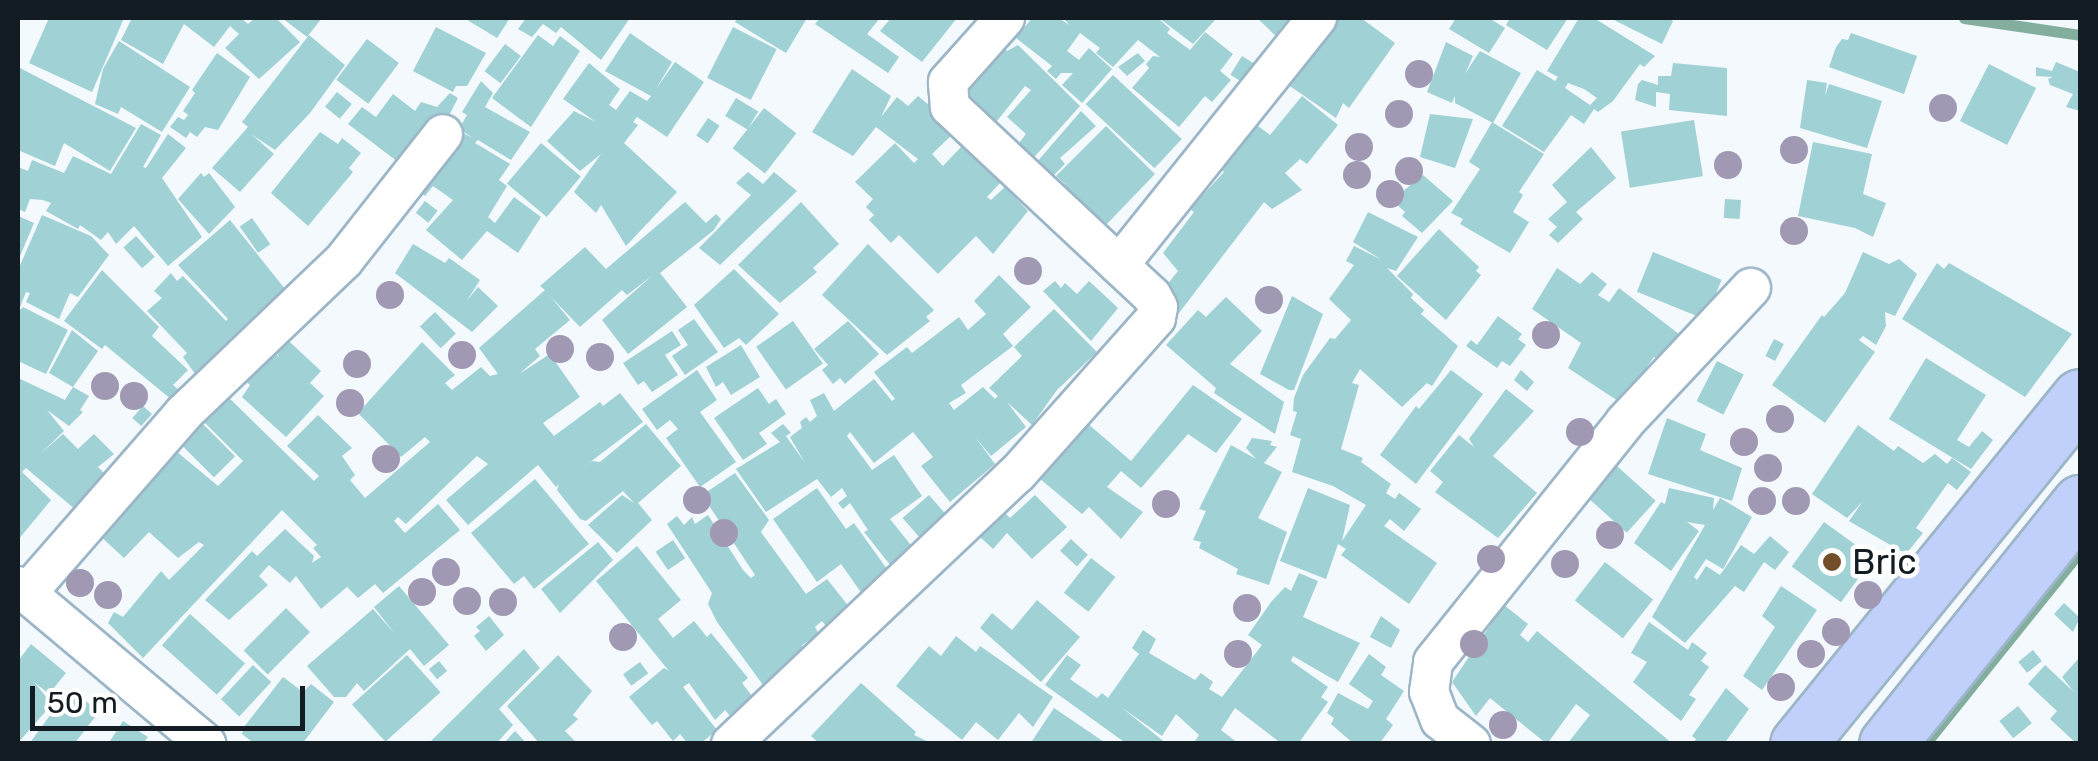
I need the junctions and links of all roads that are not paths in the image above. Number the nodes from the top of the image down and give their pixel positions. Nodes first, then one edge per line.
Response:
1 (1005, 18) edge
2 (1317, 18) edge
3 (443, 134) dead end
4 (1119, 265) junction
5 (1751, 288) dead end
6 (2080, 397) edge
7 (2080, 503) edge
8 (22, 590) edge
9 (206, 744) edge
10 (731, 744) edge
11 (1471, 744) edge
12 (1798, 744) edge
13 (1887, 744) edge

1 - 4 street
2 - 4 street
3 - 8 street
4 - 10 street
5 - 11 street
6 - 12 main road
7 - 13 main road
8 - 9 street

